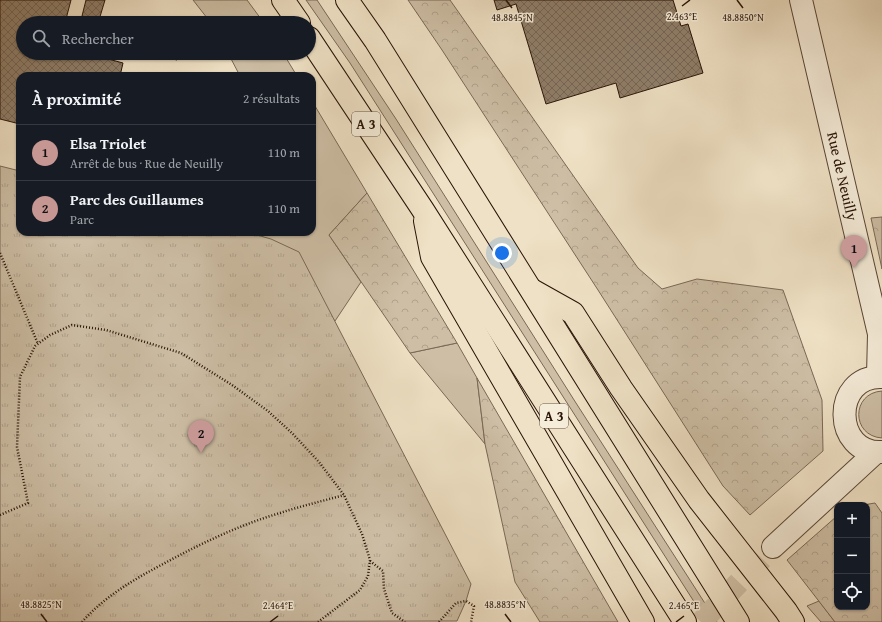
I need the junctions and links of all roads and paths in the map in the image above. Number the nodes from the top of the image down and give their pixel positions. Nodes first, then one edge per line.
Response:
1 (283, 0) edge
2 (347, 0) edge
3 (801, 0) edge
4 (294, 16) edge
5 (316, 49) edge
6 (423, 210) junction
7 (0, 253) edge
8 (529, 289) junction
9 (38, 344) junction
10 (880, 376) edge
11 (879, 452) edge
12 (344, 495) junction
13 (0, 515) edge
14 (773, 547) tunnel mouth
15 (370, 560) junction
16 (792, 618) edge
17 (82, 622) edge
18 (318, 622) edge
19 (405, 622) edge
20 (439, 622) edge
21 (471, 622) edge
22 (643, 622) edge
23 (685, 622) edge
24 (738, 622) edge

1 - 4 highway
2 - 8 highway
3 - 10 street, Rue de Neuilly
5 - 6 highway, A 3
6 - 22 highway
6 - 23 highway, A 3
7 - 9 path
8 - 16 highway
8 - 24 highway
9 - 12 path
9 - 13 path
10 - 11 street, Rue de Neuilly
11 - 14 street, Rue de Neuilly
12 - 15 path
12 - 17 path
15 - 18 path
15 - 19 path
20 - 21 path

